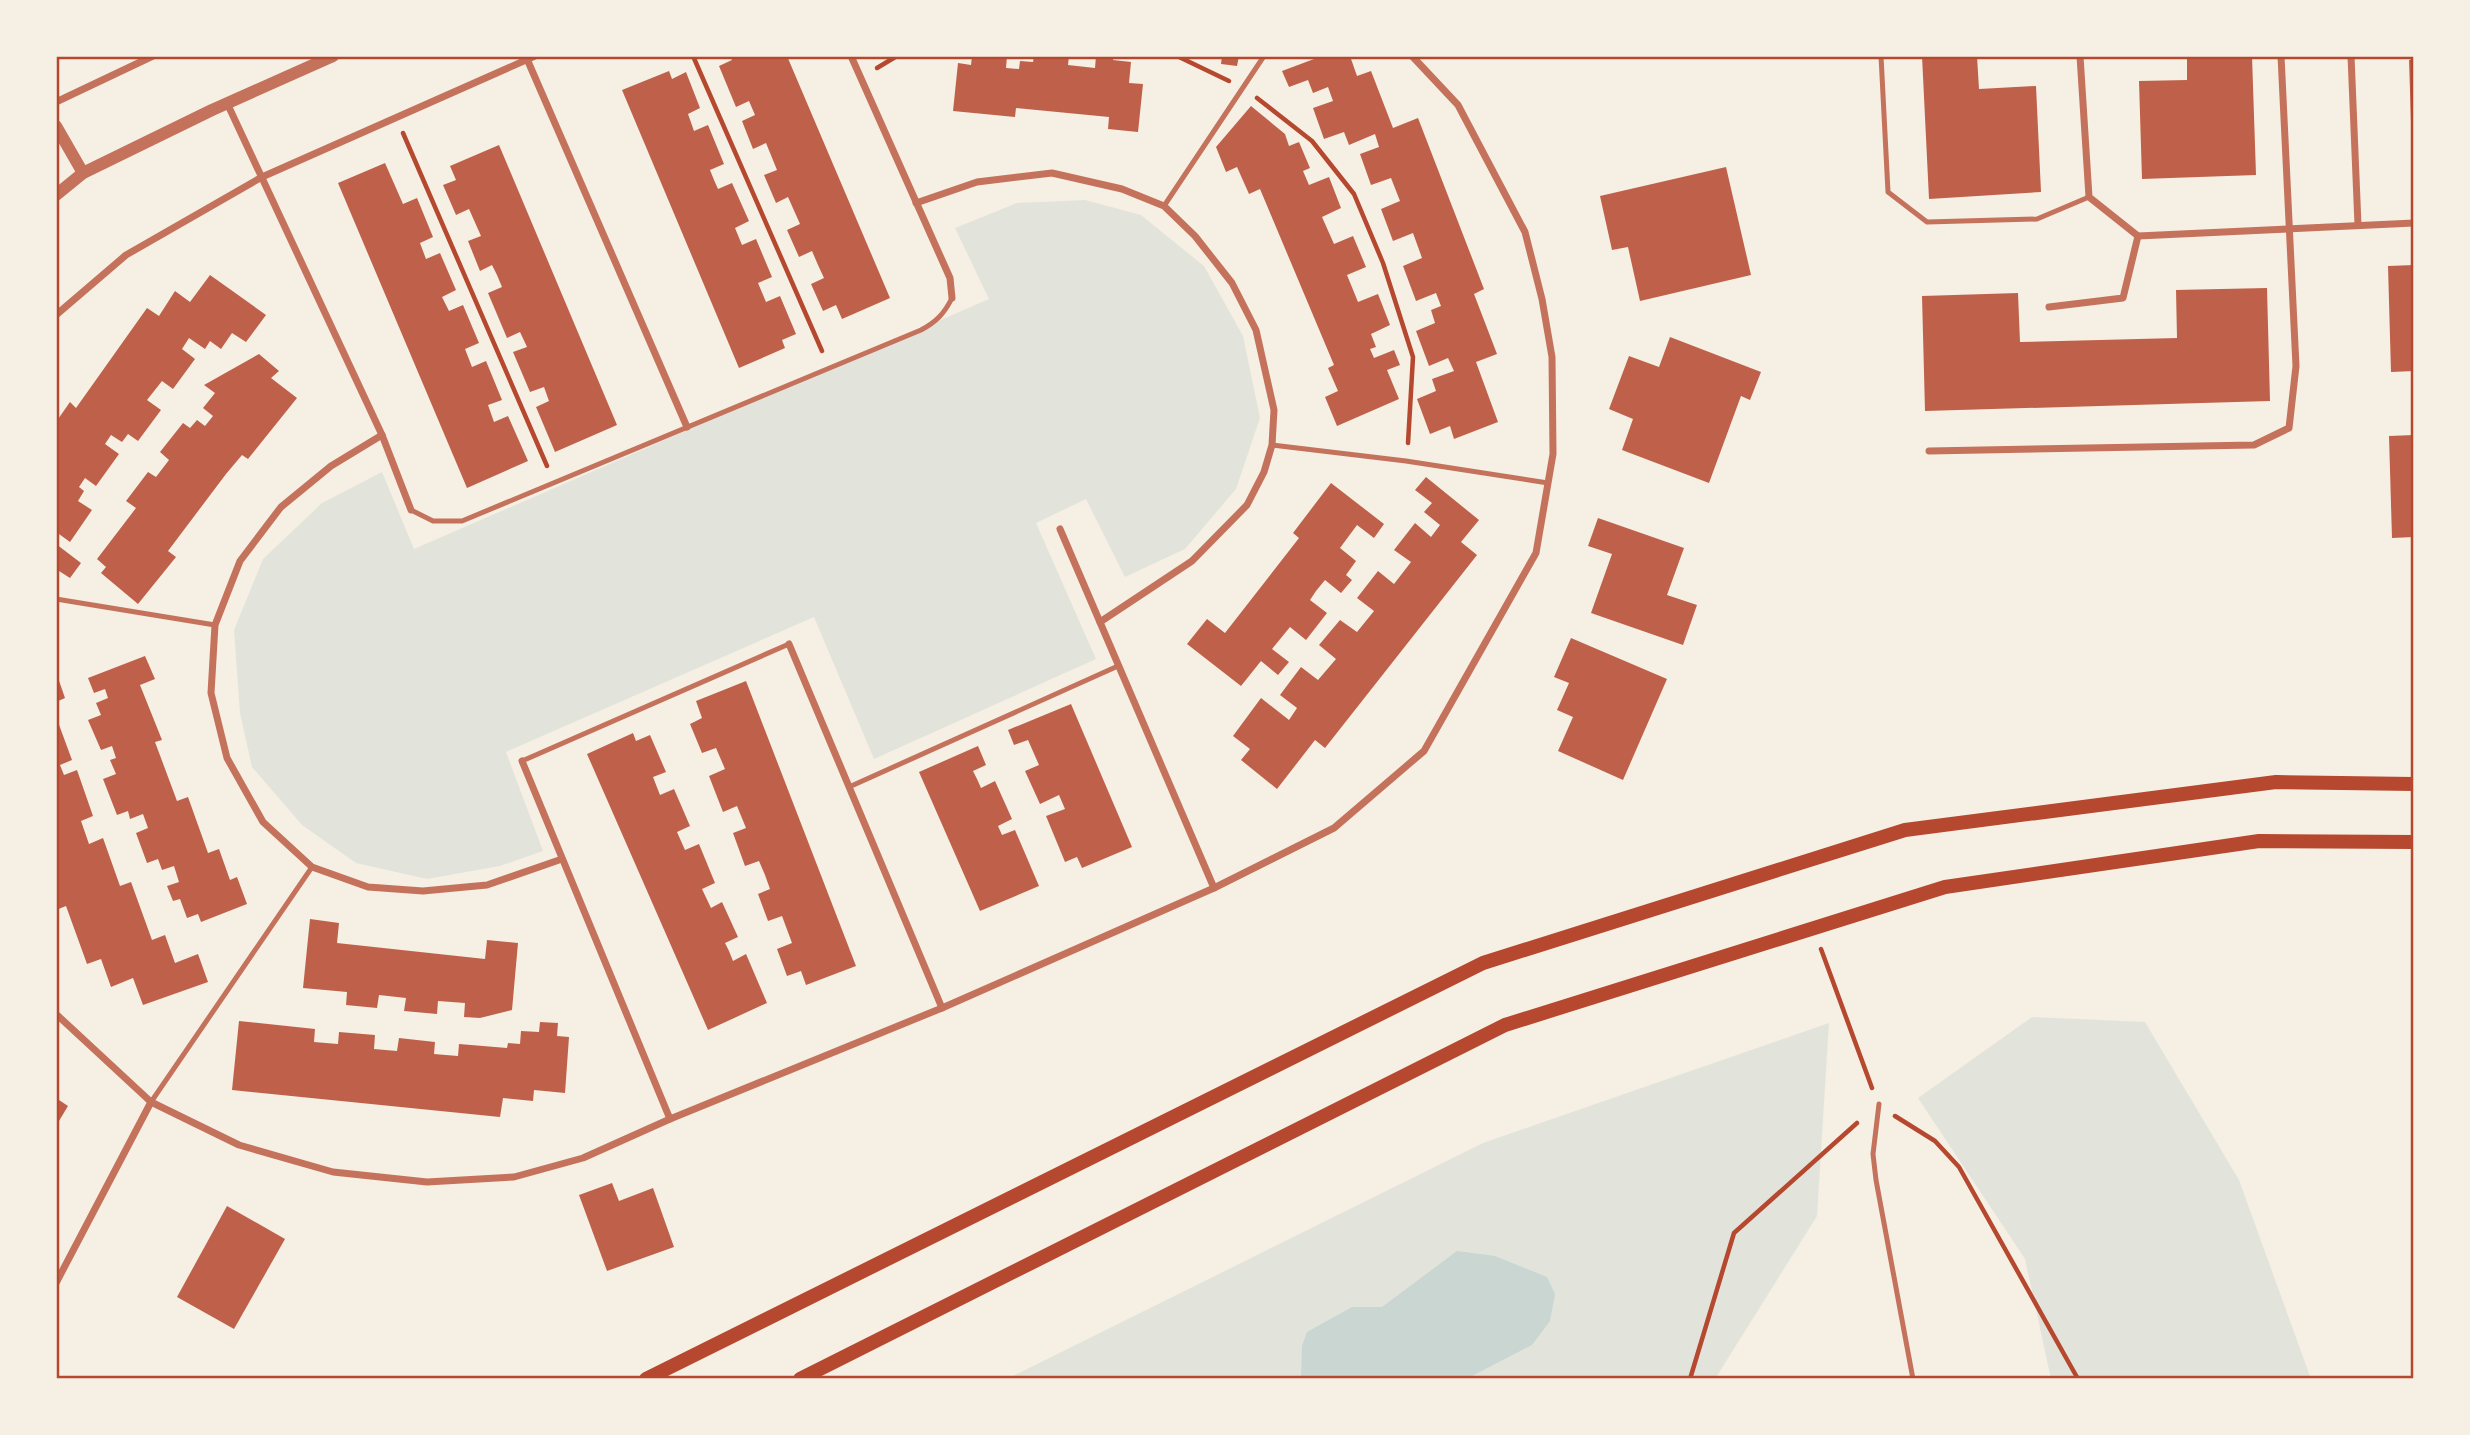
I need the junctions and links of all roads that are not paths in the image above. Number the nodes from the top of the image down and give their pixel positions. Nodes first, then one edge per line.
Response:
1 (153, 56) edge
2 (333, 56) edge
3 (851, 56) edge
4 (1264, 56) edge
5 (1412, 56) edge
6 (1881, 56) edge
7 (2080, 56) edge
8 (2281, 56) edge
9 (2351, 56) edge
10 (531, 57) edge
11 (56, 102) edge
12 (227, 103) junction
13 (56, 126) edge
14 (83, 173) junction
15 (262, 177) junction
16 (56, 195) edge
17 (2089, 197) junction
18 (916, 203) junction
19 (1164, 206) junction
20 (2414, 223) edge
21 (2358, 225) junction
22 (2289, 229) junction
23 (2138, 236) junction
24 (952, 298) joint
25 (2049, 307) dead end
26 (56, 315) edge
27 (687, 427) junction
28 (382, 435) junction
29 (1272, 445) junction
30 (1929, 451) dead end
31 (1548, 483) junction
32 (411, 510) joint
33 (1060, 529) dead end
34 (56, 599) edge
35 (1100, 622) junction
36 (215, 625) junction
37 (789, 644) joint
38 (1118, 666) junction
39 (522, 761) joint
40 (2414, 784) edge
41 (849, 787) junction
42 (2414, 842) edge
43 (562, 859) junction
44 (312, 867) junction
45 (1214, 888) junction
46 (942, 1007) junction
47 (56, 1014) edge
48 (151, 1102) junction
49 (1880, 1104) road end
50 (670, 1119) junction
51 (56, 1283) edge
52 (646, 1379) edge
53 (800, 1379) edge
54 (1913, 1379) edge

1 - 11 street
2 - 12 street
3 - 18 street
4 - 19 lane
5 - 31 street
6 - 17 lane
7 - 17 street
8 - 22 street
9 - 21 street
10 - 15 street
10 - 27 street
12 - 14 street
12 - 15 street
13 - 14 street
14 - 16 street
15 - 26 street
15 - 28 street
17 - 23 street
18 - 19 street
18 - 24 street
19 - 29 street
20 - 21 street
21 - 22 street
22 - 23 street
22 - 30 street
23 - 25 street
24 - 27 lane
27 - 32 lane
28 - 32 street
28 - 36 street
29 - 31 lane
29 - 35 street
31 - 45 street
33 - 35 street
34 - 36 lane
35 - 38 street
36 - 44 street
37 - 39 lane
37 - 41 street
38 - 41 lane
38 - 45 street
39 - 43 street
40 - 52 main road
41 - 46 street
42 - 53 main road
43 - 44 street
43 - 50 street
44 - 48 lane
45 - 46 street
46 - 50 street
47 - 48 street
48 - 50 street
48 - 51 street
49 - 54 lane

